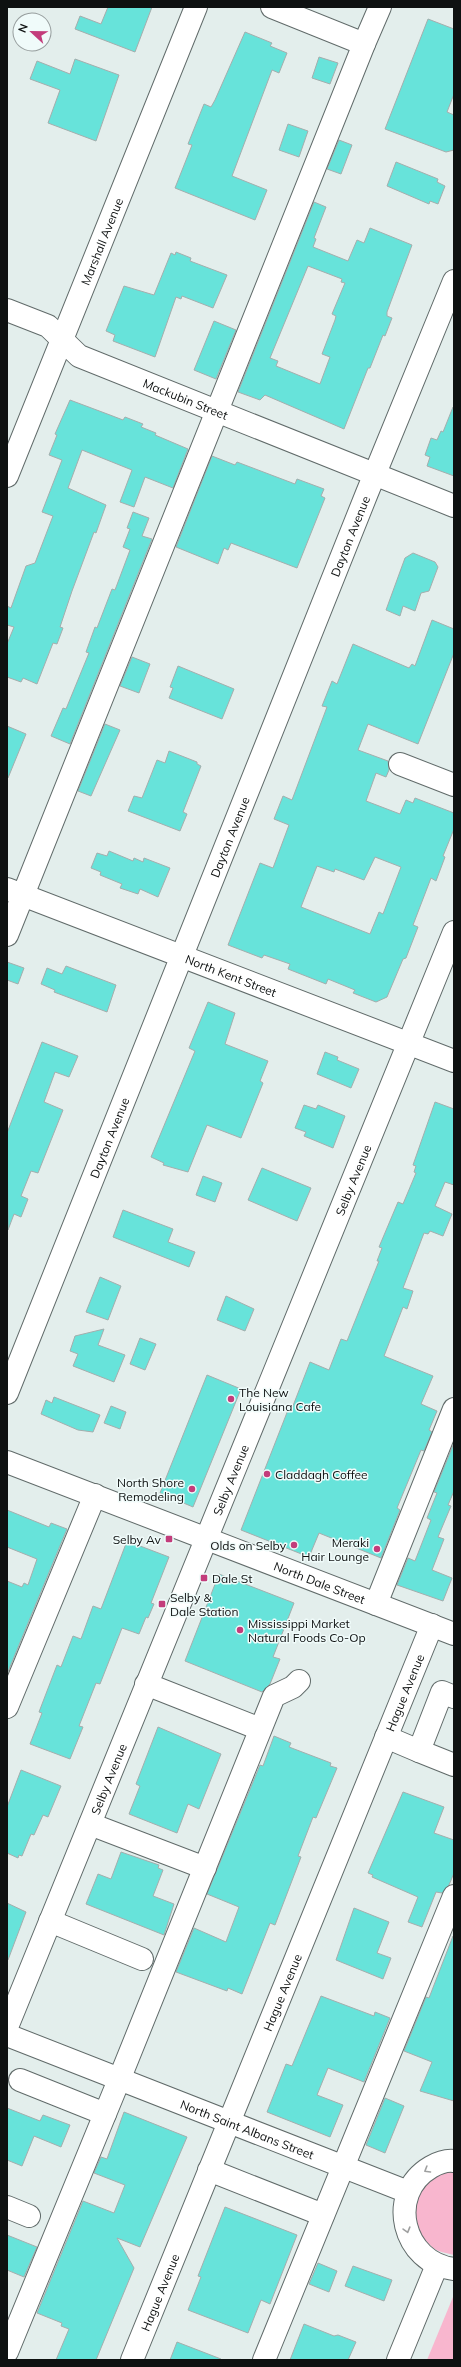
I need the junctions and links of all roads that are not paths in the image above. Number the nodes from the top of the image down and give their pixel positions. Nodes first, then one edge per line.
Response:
1 (196, 7) edge
2 (272, 7) edge
3 (380, 7) edge
4 (364, 44) junction
5 (454, 281) edge
6 (7, 310) edge
7 (61, 340) junction
8 (215, 412) junction
9 (374, 475) junction
10 (7, 476) edge
11 (454, 506) edge
12 (400, 764) dead end
13 (454, 785) edge
14 (15, 893) edge
15 (454, 932) edge
16 (7, 935) edge
17 (180, 957) junction
18 (409, 1044) junction
19 (454, 1062) edge
20 (7, 1393) edge
21 (454, 1409) edge
22 (7, 1462) edge
23 (95, 1495) junction
24 (206, 1538) junction
25 (376, 1604) junction
26 (432, 1625) junction
27 (454, 1634) edge
28 (299, 1681) dead end
29 (146, 1684) junction
30 (454, 1697) edge
31 (7, 1707) edge
32 (260, 1729) junction
33 (386, 1737) junction
34 (419, 1751) junction
35 (454, 1765) edge
36 (90, 1824) junction
37 (205, 1868) junction
38 (454, 1896) edge
39 (50, 1921) junction
40 (142, 1959) dead end
41 (7, 2027) edge
42 (7, 2035) edge
43 (20, 2080) dead end
44 (119, 2080) junction
45 (105, 2114) junction
46 (228, 2123) junction
47 (454, 2161) edge
48 (343, 2167) junction
49 (210, 2170) junction
50 (408, 2192) junction
51 (7, 2207) edge
52 (323, 2215) junction
53 (29, 2216) dead end
54 (445, 2267) edge
55 (7, 2352) edge
56 (132, 2360) edge
57 (264, 2360) edge
58 (398, 2360) edge

1 - 7 street, Marshall Avenue
2 - 4 street
3 - 4 street
4 - 8 street
5 - 9 street, Dayton Avenue
6 - 7 street, Mackubin Street
7 - 8 street, Mackubin Street
7 - 10 street, Marshall Avenue
8 - 9 street, Mackubin Street
8 - 14 street
9 - 11 street, Mackubin Street
9 - 17 street, Dayton Avenue
12 - 13 street
14 - 16 street
14 - 17 street, North Kent Street
15 - 18 street, Selby Avenue
17 - 18 street, North Kent Street
17 - 20 street, Dayton Avenue
18 - 19 street, North Kent Street
18 - 24 street, Selby Avenue
21 - 25 street
22 - 23 street, North Dale Street
23 - 24 street, North Dale Street
23 - 31 street
24 - 25 street, North Dale Street
24 - 29 street, Selby Avenue
25 - 26 street, North Dale Street
26 - 27 street, North Dale Street
26 - 33 street, Hague Avenue
28 - 32 street
29 - 32 street
29 - 36 street, Selby Avenue
30 - 34 street
32 - 37 street
33 - 34 street
33 - 46 street, Hague Avenue
34 - 35 street
36 - 37 street
36 - 39 street, Selby Avenue
37 - 44 street
38 - 48 street
39 - 40 street
39 - 41 street, Selby Avenue
42 - 44 street, North Saint Albans Street
43 - 45 street
44 - 45 street
44 - 46 street, North Saint Albans Street
45 - 55 street
46 - 48 street, North Saint Albans Street
46 - 49 street, Hague Avenue
47 -> 50 street
48 - 50 street, North Saint Albans Street
48 - 52 street
49 - 52 street
49 - 56 street, Hague Avenue
50 -> 54 street
51 - 53 street
52 - 57 street
54 - 58 street

